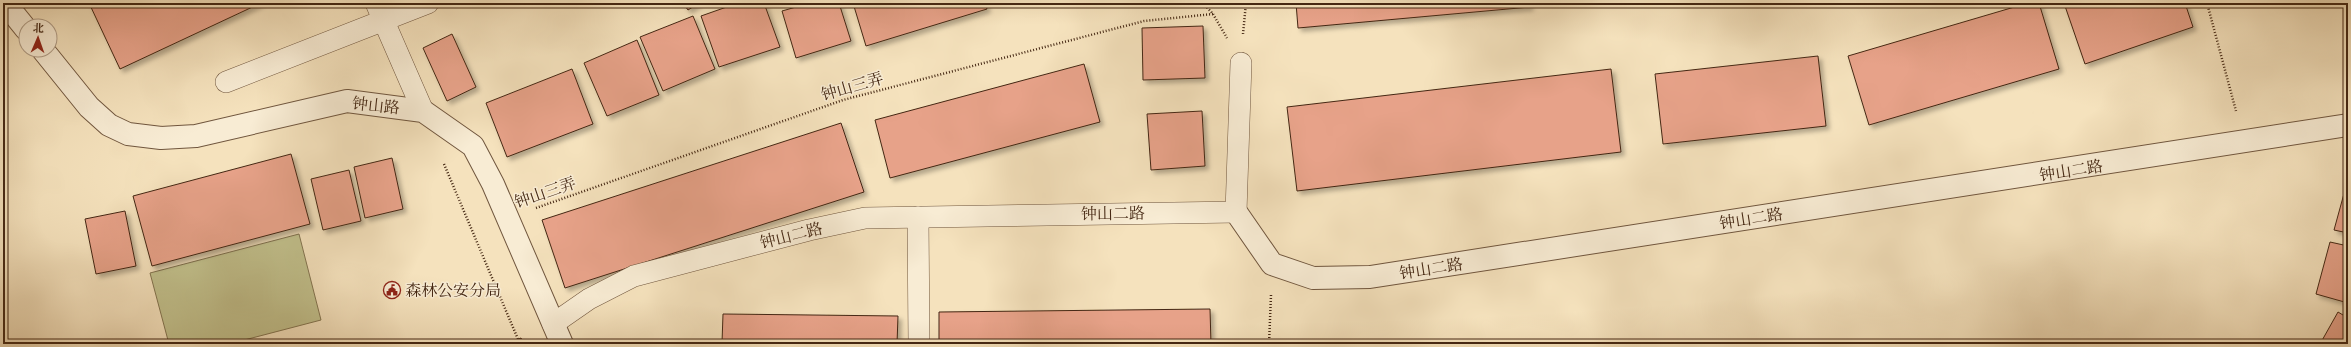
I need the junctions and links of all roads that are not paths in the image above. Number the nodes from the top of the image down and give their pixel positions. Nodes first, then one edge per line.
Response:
1 (5, 3) edge
2 (428, 3) edge
3 (380, 12) edge
4 (18, 19) edge
5 (49, 58) edge
6 (1241, 63) road end
7 (226, 82) dead end
8 (423, 110) junction
9 (2348, 125) edge
10 (1236, 212) junction
11 (918, 217) junction
12 (553, 324) junction
13 (562, 344) edge
14 (919, 344) edge

1 - 4 street
2 - 3 lane
3 - 7 lane
3 - 8 lane
5 - 8 street, 钟山路
6 - 10 lane
8 - 12 street, 钟山路
9 - 10 street, 钟山二路
10 - 11 lane, 钟山二路
11 - 12 lane, 钟山二路
11 - 14 lane
12 - 13 street, 钟山路

